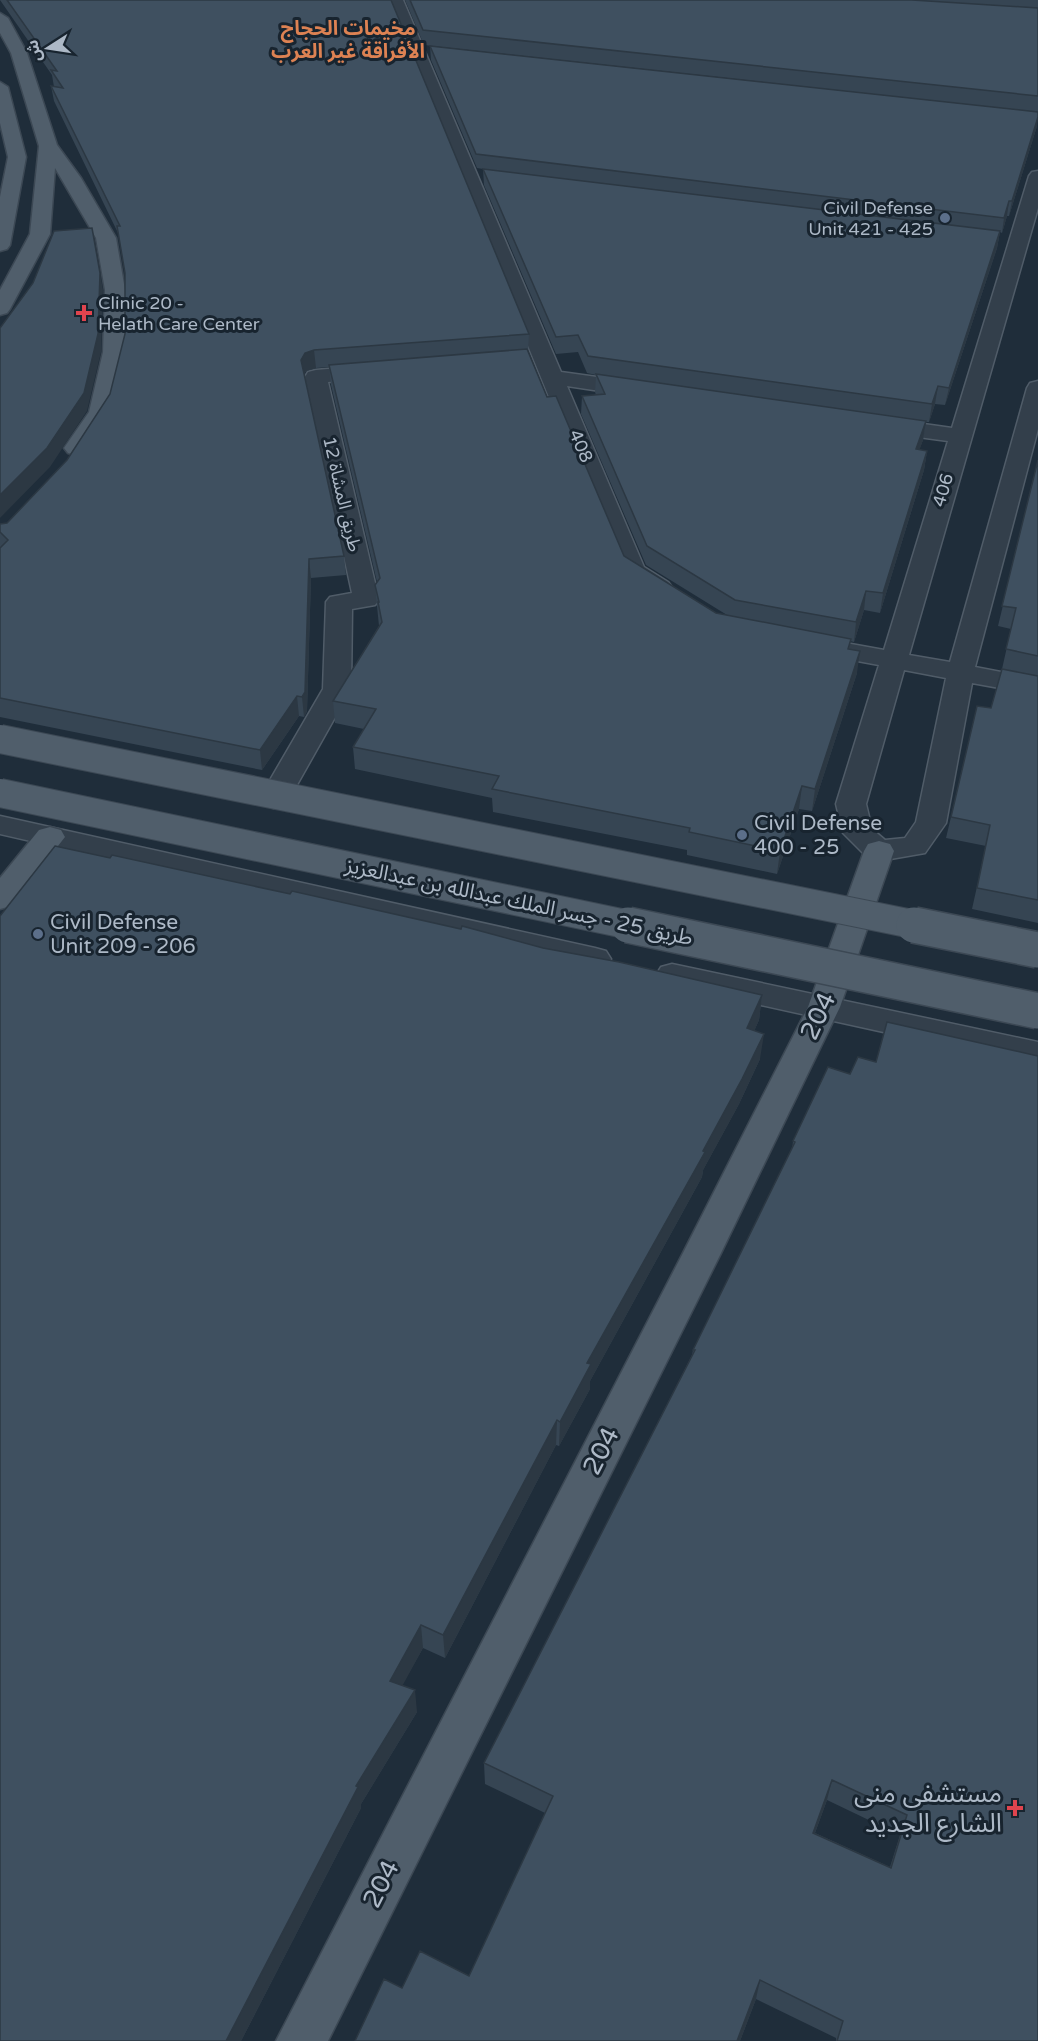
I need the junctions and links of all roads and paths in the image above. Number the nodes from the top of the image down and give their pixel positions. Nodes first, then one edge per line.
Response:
1 (395, 0) edge
2 (0, 18) edge
3 (417, 51) junction
4 (441, 53) edge
5 (0, 87) edge
6 (6, 135) edge
7 (48, 146) junction
8 (469, 175) junction
9 (1038, 176) edge
10 (492, 177) edge
11 (0, 244) edge
12 (0, 309) edge
13 (540, 366) junction
14 (395, 371) edge
15 (1038, 388) edge
16 (657, 392) edge
17 (855, 421) edge
18 (959, 436) junction
19 (67, 462) edge
20 (678, 599) edge
21 (792, 640) edge
22 (893, 660) junction
23 (960, 673) junction
24 (1038, 687) edge
25 (0, 739) edge
26 (0, 793) edge
27 (274, 799) dead end
28 (0, 825) edge
29 (50, 837) junction
30 (879, 851) junction
31 (0, 899) edge
32 (1038, 950) edge
33 (824, 1007) junction
34 (1038, 1011) edge
35 (1038, 1054) edge
36 (302, 2041) edge

1 - 3 street, 408
2 - 7 main road
3 - 4 street
3 - 8 street, 408
5 - 6 main road
6 - 11 main road
7 - 12 main road
7 - 19 main road
8 - 10 street
8 - 13 street, 408
9 - 18 street, 406
13 - 16 street
13 - 20 street, 408
14 - 27 street, طريق المشاة 12
15 - 23 street
17 - 18 street
18 - 22 street, 406
21 - 22 street
22 - 23 street
22 - 30 street, 406
23 - 24 street
23 - 30 street
25 - 32 main road, bridge
26 - 34 main road, طريق 25 - جسر الملك عبدالله بن عبدالعزيز, bridge
28 - 29 street
29 - 31 main road
29 - 33 street
30 - 33 main road, 204
33 - 35 street
33 - 36 main road, 204

